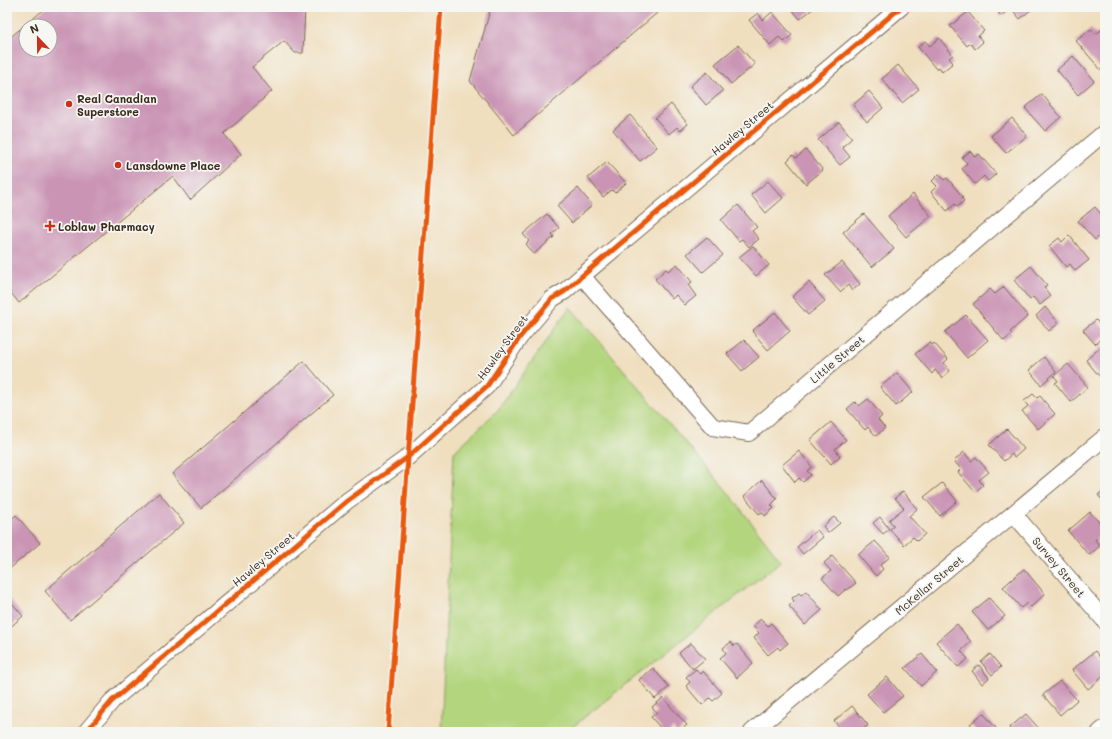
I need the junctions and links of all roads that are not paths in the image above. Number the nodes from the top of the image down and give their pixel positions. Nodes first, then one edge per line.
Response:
1 (901, 7) edge
2 (1105, 132) edge
3 (582, 276) junction
4 (1105, 436) edge
5 (1014, 514) junction
6 (1105, 621) edge
7 (1105, 728) edge
8 (86, 732) edge
9 (752, 732) edge
10 (1100, 732) edge

1 - 3 street, Hawley Street
2 - 3 street, Little Street
3 - 8 street, Hawley Street
4 - 5 street, McKellar Street
5 - 6 street, Survey Street
5 - 9 street, McKellar Street
7 - 10 street

